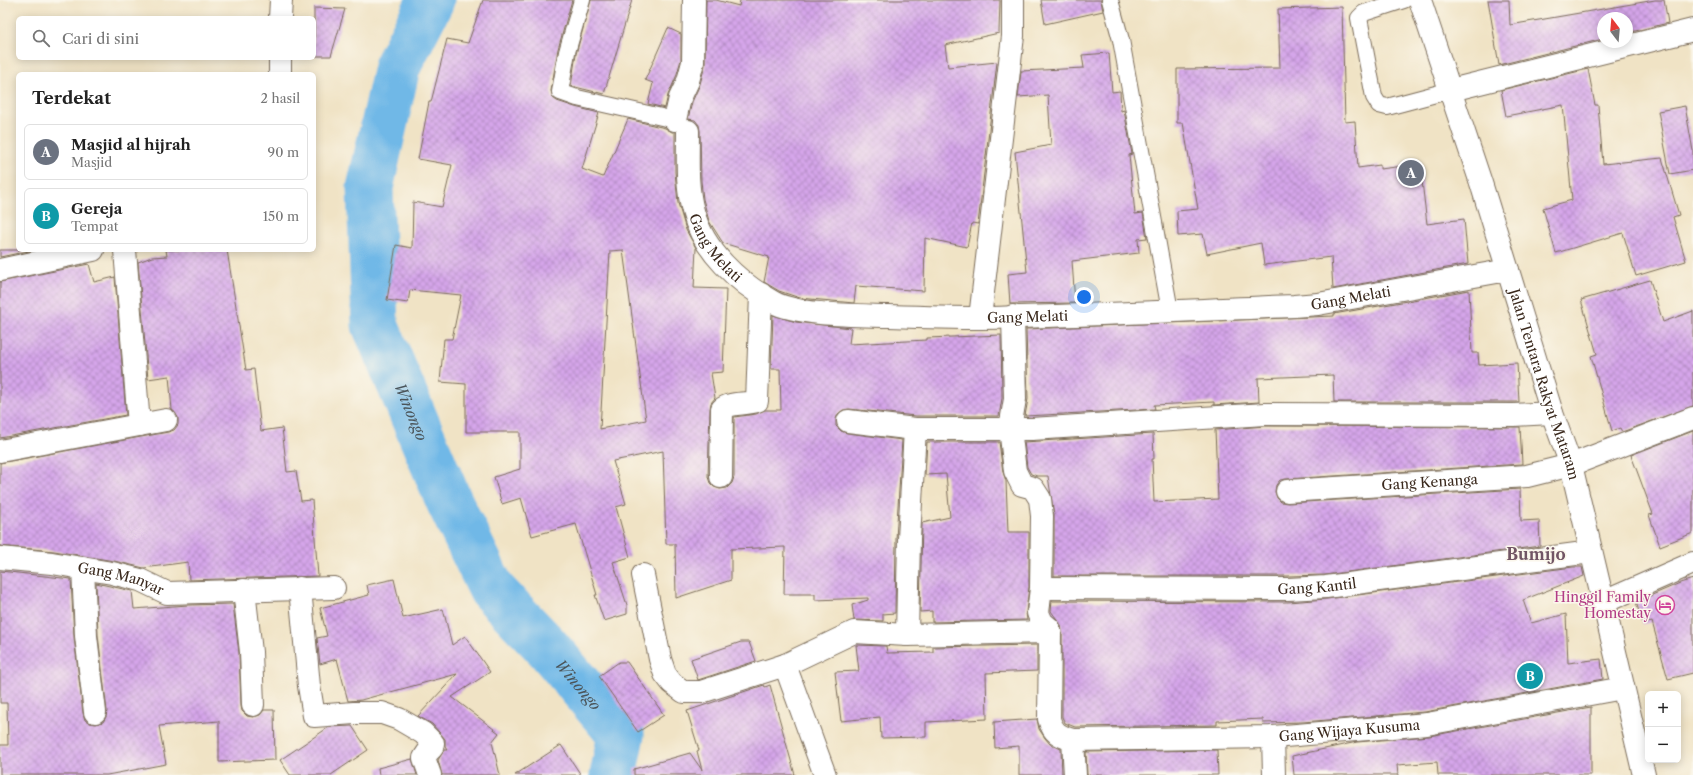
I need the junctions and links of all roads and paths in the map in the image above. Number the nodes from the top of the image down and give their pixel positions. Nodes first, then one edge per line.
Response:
1 (281, 0) edge
2 (582, 0) edge
3 (694, 0) edge
4 (1013, 0) edge
5 (1110, 0) edge
6 (1404, 0) edge
7 (1420, 0) edge
8 (280, 16) edge
9 (1693, 30) edge
10 (280, 60) edge
11 (280, 72) edge
12 (1451, 90) junction
13 (682, 126) junction
14 (84, 252) edge
15 (125, 252) edge
16 (0, 270) edge
17 (1508, 270) junction
18 (761, 294) junction
19 (1170, 311) junction
20 (1013, 316) junction
21 (980, 318) junction
22 (1552, 413) junction
23 (1693, 418) edge
24 (166, 420) dead end
25 (848, 421) dead end
26 (139, 425) junction
27 (1010, 428) junction
28 (915, 429) junction
29 (0, 451) edge
30 (1571, 465) junction
31 (721, 477) dead end
32 (1287, 491) dead end
33 (1591, 552) junction
34 (0, 558) edge
35 (1693, 564) edge
36 (83, 568) junction
37 (643, 575) dead end
38 (300, 588) junction
39 (334, 588) dead end
40 (1041, 588) junction
41 (244, 590) junction
42 (1604, 602) junction
43 (1050, 632) junction
44 (907, 635) junction
45 (785, 665) junction
46 (1623, 688) junction
47 (253, 705) dead end
48 (95, 712) dead end
49 (1273, 737) junction
50 (1073, 740) junction
51 (430, 775) edge
52 (825, 775) edge
53 (1075, 775) edge
54 (1274, 775) edge
55 (1644, 775) edge

1 - 8 street
2 - 13 lane
3 - 13 street, Gang Melati
4 - 21 street
5 - 19 lane
6 - 12 lane
7 - 12 street, Jalan Tentara Rakyat Mataram
9 - 12 street
10 - 11 street
12 - 17 street, Jalan Tentara Rakyat Mataram
13 - 18 street, Gang Melati
14 - 16 street
15 - 26 street
17 - 19 street, Gang Melati
17 - 22 street, Jalan Tentara Rakyat Mataram
18 - 21 street, Gang Melati
18 - 31 street
19 - 20 street, Gang Melati
20 - 21 street, Gang Melati
20 - 27 street
22 - 27 street
22 - 30 street, Jalan Tentara Rakyat Mataram
23 - 30 street, Gang Kenanga
24 - 26 street
25 - 28 street
26 - 29 street
27 - 28 street
27 - 40 street
28 - 44 street
30 - 32 street, Gang Kenanga
30 - 33 street, Jalan Tentara Rakyat Mataram
33 - 40 street, Gang Kantil
33 - 42 street, Jalan Tentara Rakyat Mataram
34 - 36 street, Gang Manyar
35 - 42 street
36 - 41 street, Gang Manyar
36 - 48 street
37 - 45 street
38 - 39 street, Gang Manyar
38 - 41 street, Gang Manyar
38 - 51 street
40 - 43 street
41 - 47 street
42 - 46 street, Jalan Tentara Rakyat Mataram
43 - 44 street
43 - 50 street
44 - 45 street
45 - 52 street
46 - 49 street, Gang Wijaya Kusuma
46 - 55 street, Jalan Tentara Rakyat Mataram
49 - 50 street, Gang Wijaya Kusuma
49 - 54 street
50 - 53 street

